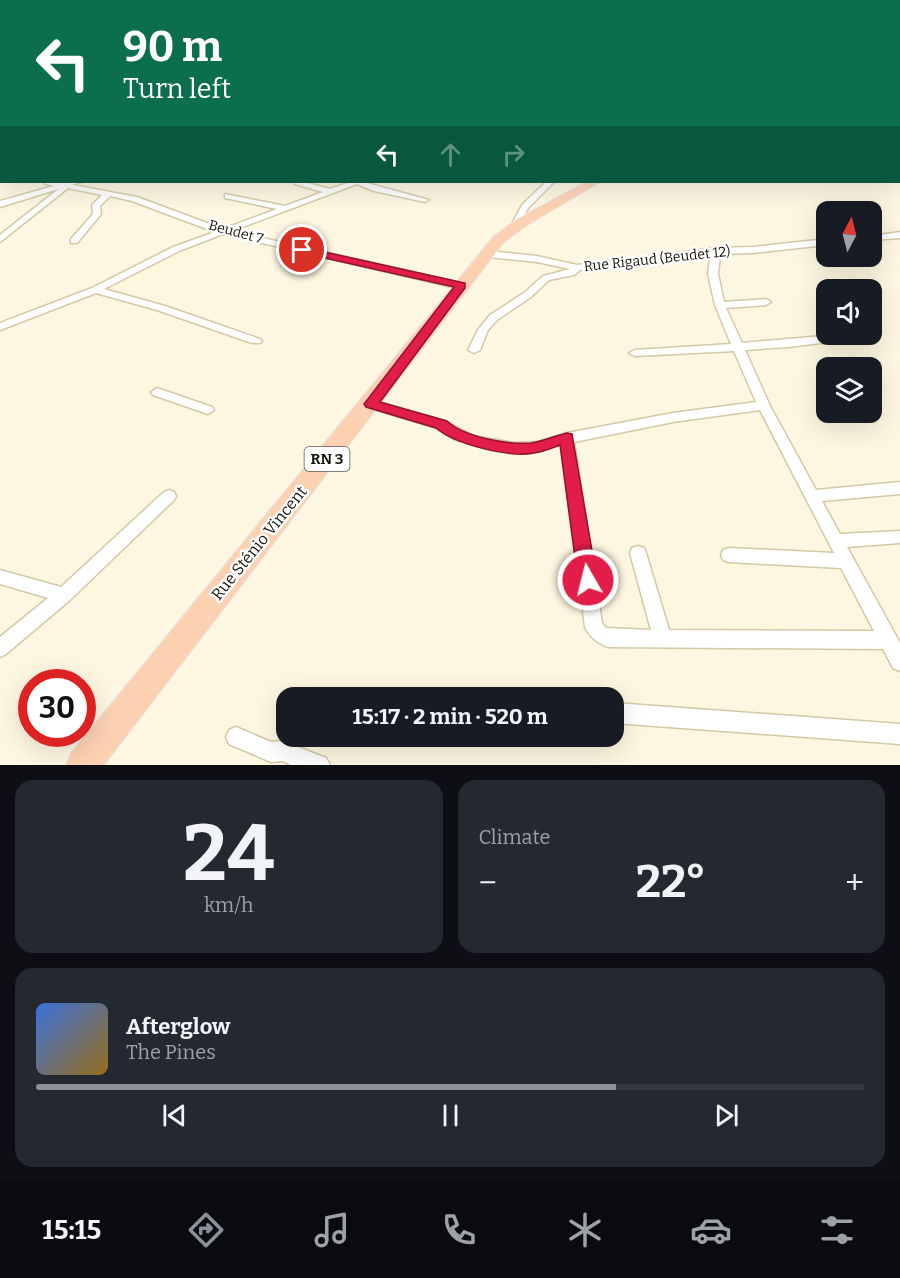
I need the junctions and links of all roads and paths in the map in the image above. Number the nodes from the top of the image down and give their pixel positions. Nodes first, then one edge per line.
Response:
1 (52, 183) edge
2 (73, 183) edge
3 (301, 183) edge
4 (354, 183) edge
5 (360, 183) edge
6 (549, 183) edge
7 (592, 183) edge
8 (65, 186) junction
9 (329, 191) junction
10 (108, 194) junction
11 (228, 196) dead end
12 (425, 200) dead end
13 (0, 204) edge
14 (284, 208) junction
15 (514, 228) junction
16 (224, 232) junction
17 (900, 235) edge
18 (882, 237) edge
19 (0, 239) edge
20 (74, 241) dead end
21 (816, 243) edge
22 (716, 251) junction
23 (487, 254) junction
24 (577, 267) junction
25 (461, 286) junction
26 (94, 290) junction
27 (766, 302) dead end
28 (720, 305) junction
29 (4, 326) edge
30 (256, 341) dead end
31 (816, 341) edge
32 (739, 347) junction
33 (474, 350) dead end
34 (634, 353) dead end
35 (157, 392) dead end
36 (371, 404) junction
37 (764, 406) junction
38 (208, 410) dead end
39 (567, 438) junction
40 (900, 488) edge
41 (169, 496) dead end
42 (812, 496) junction
43 (900, 537) edge
44 (836, 541) junction
45 (638, 554) dead end
46 (729, 555) dead end
47 (846, 561) junction
48 (0, 577) edge
49 (64, 595) junction
50 (662, 638) junction
51 (888, 640) junction
52 (0, 648) edge
53 (900, 662) edge
54 (624, 714) edge
55 (900, 734) edge
56 (236, 737) dead end
57 (83, 765) edge
58 (319, 765) edge

1 - 8 street, Beudet 7
2 - 8 street
3 - 9 street
4 - 9 street
5 - 12 street
6 - 15 street
7 - 15 main road, Rue Sténio Vincent / RN 3
8 - 10 street, Beudet 7
8 - 13 street
8 - 19 street
9 - 14 street
10 - 16 street, Beudet 7
10 - 20 street
11 - 14 street
14 - 16 street
15 - 23 main road, Rue Sténio Vincent / RN 3
16 - 25 street, Beudet 7
16 - 26 street
17 - 18 street
21 - 22 street, Rue Rigaud (Beudet 12)
22 - 24 street, Rue Rigaud (Beudet 12)
22 - 28 street
23 - 24 street, Rue Rigaud (Beudet 12)
23 - 25 main road, Rue Sténio Vincent / RN 3
24 - 33 street
25 - 36 main road, Rue Sténio Vincent / RN 3
26 - 29 street
26 - 30 street
27 - 28 street
28 - 32 street
31 - 32 street
32 - 34 street
32 - 37 street
35 - 38 street
36 - 39 street
36 - 57 main road, Rue Sténio Vincent / RN 3
37 - 39 street
37 - 42 street
39 - 50 street
40 - 42 street
41 - 49 street
42 - 44 street
43 - 44 street
44 - 47 street
45 - 50 street
46 - 47 street
47 - 51 street
48 - 49 street
49 - 52 street
50 - 51 street
51 - 53 street
54 - 55 street
56 - 58 street

